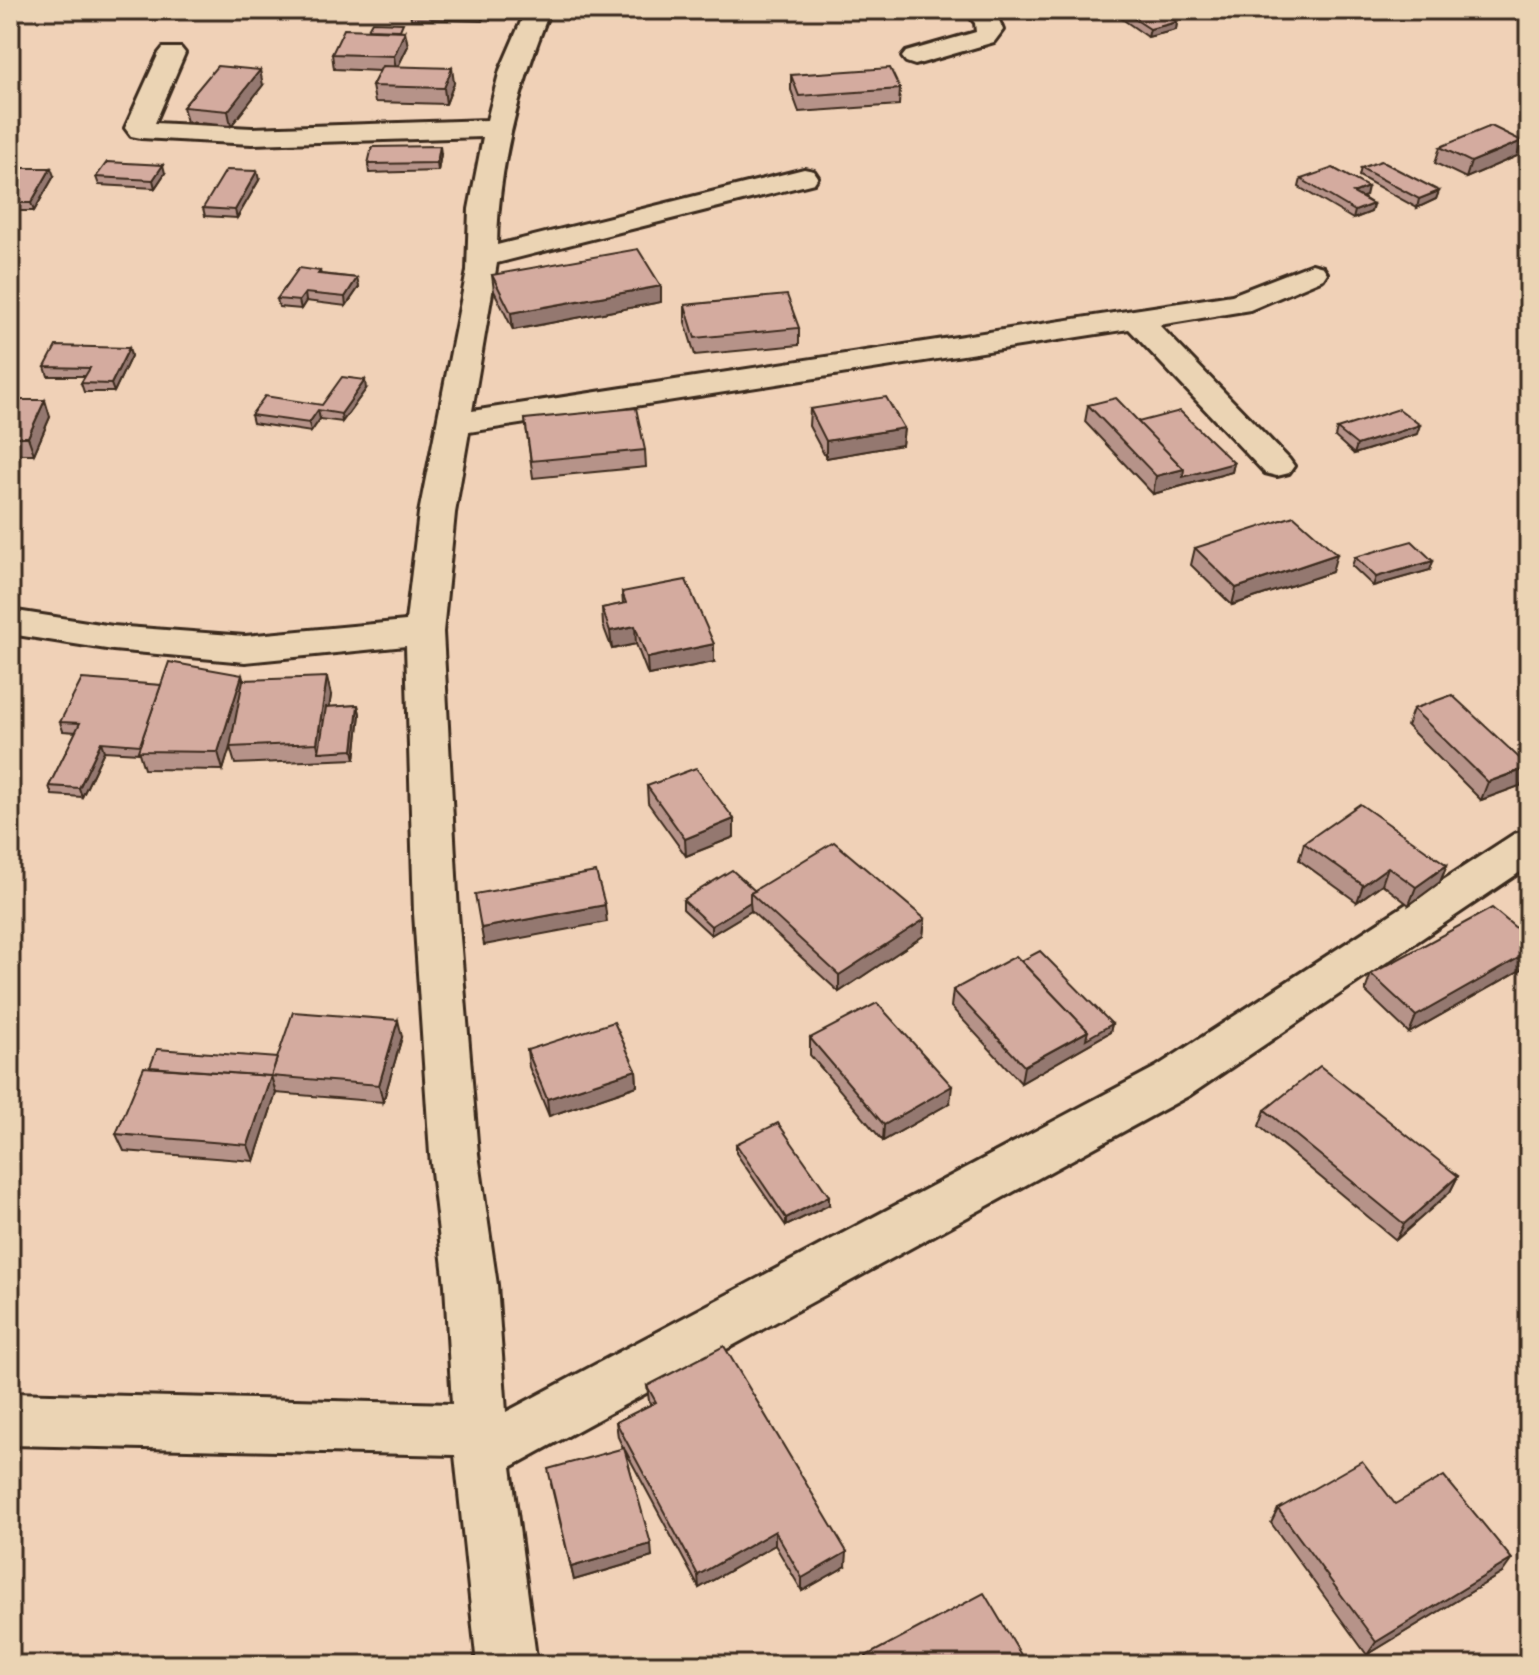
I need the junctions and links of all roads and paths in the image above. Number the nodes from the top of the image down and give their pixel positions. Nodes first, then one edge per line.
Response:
1 (538, 10) edge
2 (976, 10) edge
3 (172, 53) dead end
4 (915, 57) dead end
5 (497, 128) junction
6 (804, 177) dead end
7 (483, 258) junction
8 (1312, 273) dead end
9 (1137, 320) junction
10 (453, 424) junction
11 (1277, 466) dead end
12 (10, 622) edge
13 (424, 632) junction
14 (1529, 845) edge
15 (10, 1419) edge
16 (481, 1442) junction
17 (507, 1665) edge

1 - 5 street
2 - 4 street
3 - 5 street
5 - 7 street
6 - 7 street
7 - 10 street
8 - 9 street
9 - 10 street
9 - 11 street
10 - 13 street
12 - 13 street
13 - 16 street
14 - 16 street
15 - 16 street
16 - 17 street

